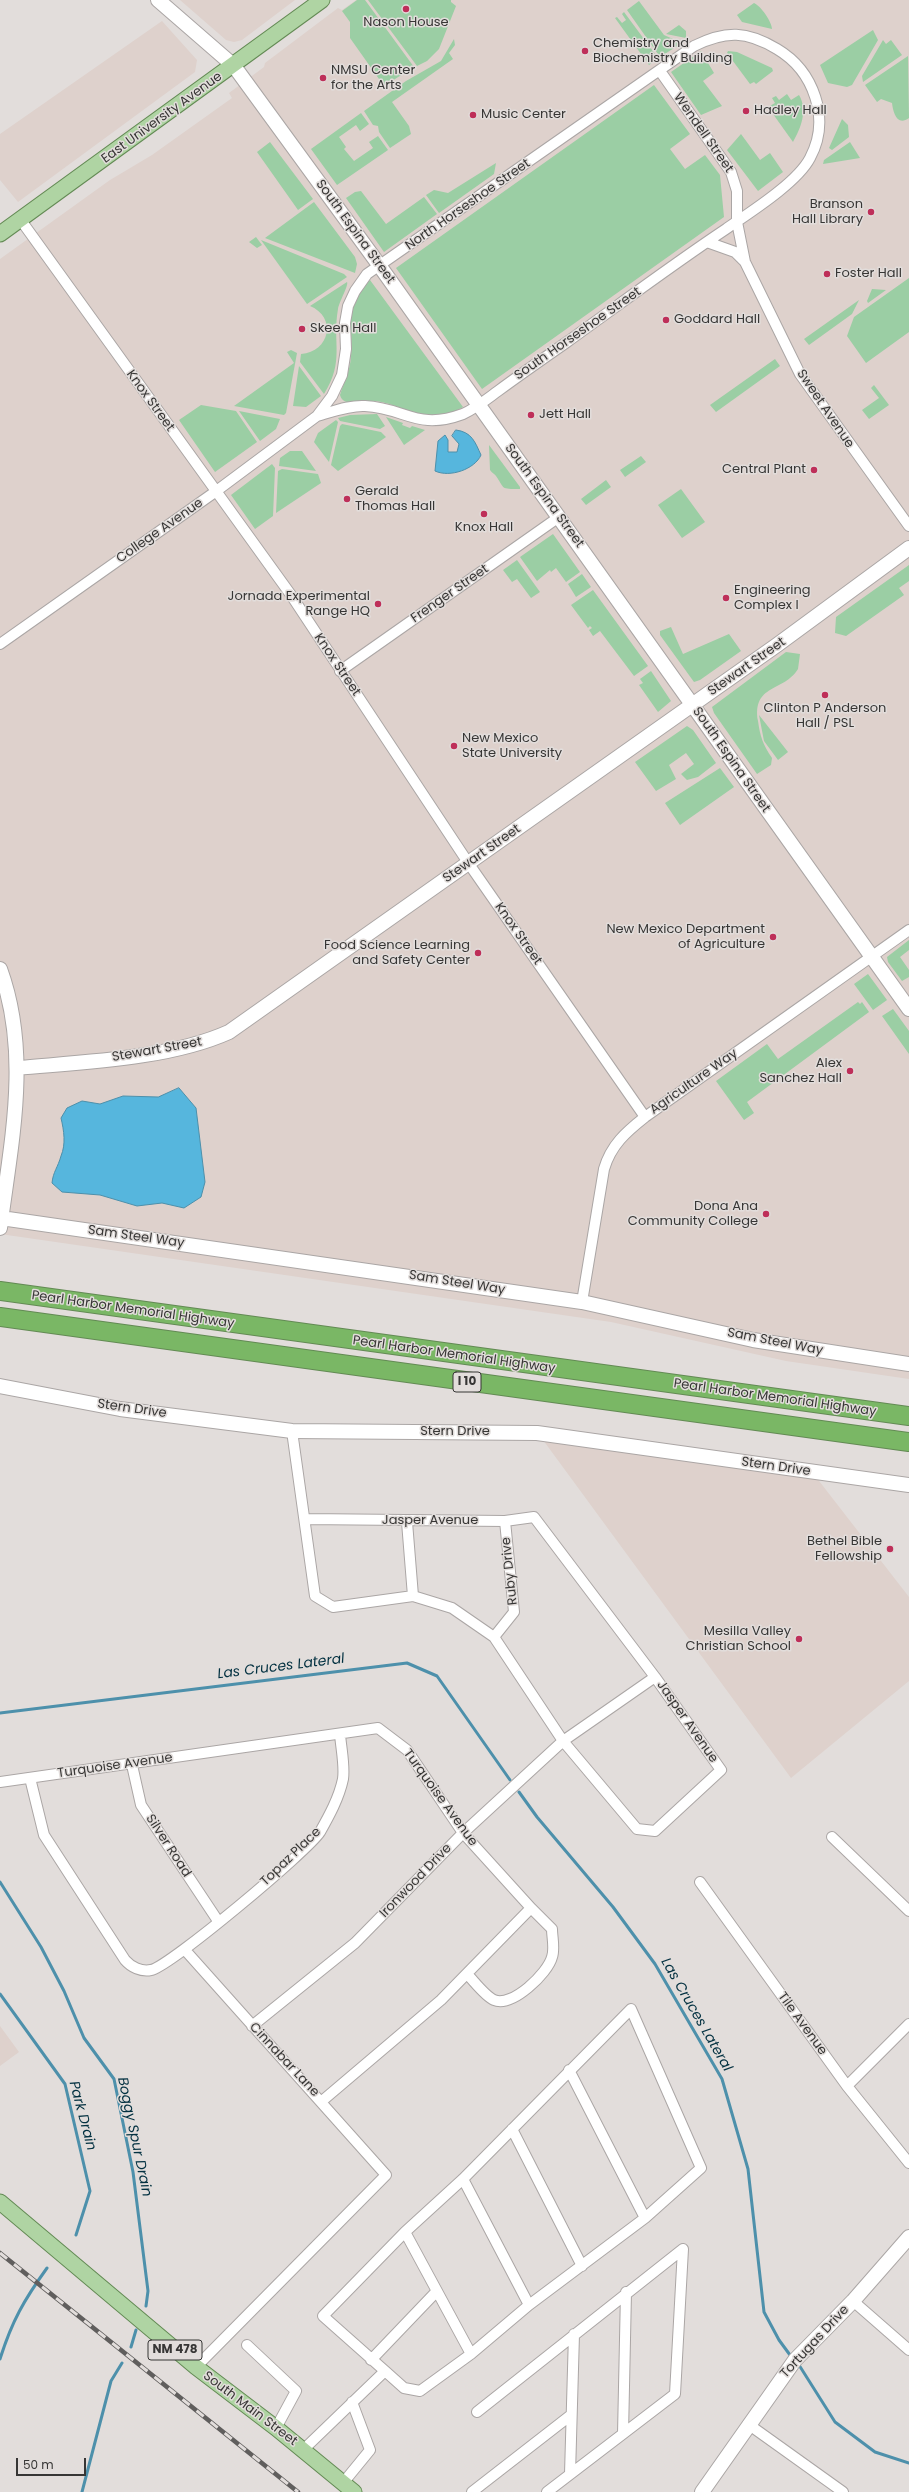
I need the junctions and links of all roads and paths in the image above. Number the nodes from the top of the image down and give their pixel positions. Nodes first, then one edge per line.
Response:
1 (158, 0) edge
2 (322, 0) edge
3 (234, 66) junction
4 (660, 71) junction
5 (810, 159) joint
6 (20, 220) junction
7 (737, 222) junction
8 (0, 234) edge
9 (707, 242) junction
10 (745, 262) junction
11 (380, 266) junction
12 (478, 405) junction
13 (317, 416) junction
14 (215, 492) junction
15 (559, 517) junction
16 (909, 526) edge
17 (909, 548) edge
18 (0, 644) edge
19 (340, 671) junction
20 (692, 705) junction
21 (469, 864) junction
22 (909, 930) edge
23 (872, 957) junction
24 (0, 969) edge
25 (909, 1009) edge
26 (18, 1068) junction
27 (645, 1117) junction
28 (1, 1223) edge
29 (0, 1291) edge
30 (582, 1302) junction
31 (0, 1317) edge
32 (24, 1325) junction
33 (0, 1326) edge
34 (909, 1364) edge
35 (0, 1386) edge
36 (909, 1416) edge
37 (292, 1431) junction
38 (909, 1442) edge
39 (909, 1486) edge
40 (304, 1520) junction
41 (407, 1522) junction
42 (505, 1522) junction
43 (413, 1596) junction
44 (494, 1637) junction
45 (655, 1677) junction
46 (340, 1734) junction
47 (563, 1741) junction
48 (132, 1765) junction
49 (30, 1778) junction
50 (0, 1782) edge
51 (463, 1832) junction
52 (832, 1837) dead end
53 (700, 1882) dead end
54 (531, 1908) junction
55 (909, 1911) edge
56 (218, 1921) junction
57 (186, 1950) junction
58 (467, 1974) junction
59 (909, 2024) edge
60 (252, 2026) junction
61 (569, 2070) junction
62 (847, 2086) junction
63 (322, 2101) junction
64 (512, 2129) junction
65 (909, 2163) edge
66 (463, 2179) junction
67 (0, 2202) edge
68 (645, 2218) junction
69 (405, 2232) junction
70 (909, 2237) edge
71 (582, 2266) junction
72 (437, 2291) junction
73 (626, 2292) junction
74 (853, 2301) junction
75 (529, 2305) junction
76 (574, 2334) junction
77 (247, 2345) dead end
78 (909, 2350) edge
79 (471, 2354) junction
80 (372, 2360) junction
81 (196, 2367) junction
82 (385, 2371) junction
83 (352, 2402) junction
84 (477, 2412) dead end
85 (572, 2416) junction
86 (748, 2424) junction
87 (276, 2428) junction
88 (623, 2434) junction
89 (303, 2450) junction
90 (570, 2474) junction
91 (348, 2488) edge
92 (472, 2492) edge
93 (547, 2492) edge
94 (702, 2492) edge
95 (843, 2492) edge

1 - 3 street, South Espina Street
2 - 3 main road, East University Avenue
3 - 6 main road, East University Avenue
3 - 11 street, South Espina Street
4 - 5 street, North Horseshoe Street
4 - 7 street, Wendell Street
4 - 11 street, North Horseshoe Street
5 - 7 street, South Horseshoe Street
6 - 8 main road, East University Avenue
6 - 14 street, Knox Street
7 - 9 street, South Horseshoe Street
7 - 10 street, Sweet Avenue
9 - 10 street, Sweet Avenue
9 - 12 street, South Horseshoe Street
10 - 16 street, Sweet Avenue
11 - 12 street, South Espina Street
11 - 13 street, North Horseshoe Street
12 - 13 street, South Horseshoe Street
12 - 15 street, South Espina Street
13 - 14 street, College Avenue
14 - 18 street, College Avenue
14 - 19 street, Knox Street
15 - 19 street, Frenger Street
15 - 20 street, South Espina Street
17 - 20 street, Stewart Street
19 - 21 street, Knox Street
20 - 21 street, Stewart Street
20 - 23 street, South Espina Street
21 - 26 street, Stewart Street
21 - 27 street, Knox Street
22 - 23 street, Agriculture Way
23 - 25 street, South Espina Street
23 - 27 street, Agriculture Way
24 - 26 street
26 - 28 street
27 - 30 street, Agriculture Way
28 - 30 street, Sam Steel Way
29 - 36 highway, Pearl Harbor Memorial Highway / I 10
30 - 34 street, Sam Steel Way
31 - 32 highway, Pearl Harbor Memorial Highway / I 10
32 - 33 highway
32 - 38 highway, Pearl Harbor Memorial Highway / I 10
35 - 37 street, Stern Drive
37 - 39 street, Stern Drive
37 - 40 street, Jasper Avenue
40 - 41 street, Jasper Avenue
40 - 43 street, Jasper Avenue
41 - 42 street, Jasper Avenue
41 - 43 street
42 - 44 street, Ruby Drive
42 - 45 street, Jasper Avenue
43 - 44 street, Jasper Avenue
44 - 47 street, Jasper Avenue
45 - 47 street, Ironwood Drive
45 - 47 street, Jasper Avenue
46 - 48 street, Turquoise Avenue
46 - 51 street, Turquoise Avenue
46 - 56 street, Topaz Place
47 - 51 street, Ironwood Drive
48 - 49 street, Turquoise Avenue
48 - 56 street, Silver Road
49 - 50 street, Turquoise Avenue
49 - 57 street
51 - 54 street, Turquoise Avenue
51 - 60 street, Ironwood Drive
52 - 55 street
53 - 62 street, Tile Avenue
54 - 58 street
54 - 58 street, Turquoise Avenue
56 - 57 street, Topaz Place
57 - 60 street, Cinnabar Lane
58 - 63 street
59 - 62 street
60 - 63 street, Cinnabar Lane
61 - 64 street
61 - 68 street
61 - 68 street
62 - 65 street, Tile Avenue
63 - 81 street, Cinnabar Lane
64 - 66 street
64 - 71 street
66 - 69 street
66 - 75 street
67 - 81 main road, South Main Street / NM 478
68 - 71 street
69 - 72 street
69 - 80 street
70 - 74 street, Tortugas Drive
71 - 75 street
72 - 79 street
72 - 80 street
73 - 76 street
73 - 88 street
73 - 88 street
74 - 78 street
74 - 86 street, Tortugas Drive
75 - 79 street
76 - 84 street
76 - 85 street
77 - 87 street
79 - 82 street
80 - 82 street
81 - 87 main road, South Main Street / NM 478
82 - 83 street
83 - 89 street
83 - 91 street
85 - 90 street
85 - 92 street
86 - 94 street, Tortugas Drive
86 - 95 street
87 - 89 main road, South Main Street / NM 478
88 - 90 street
89 - 91 main road, South Main Street / NM 478
90 - 93 street

